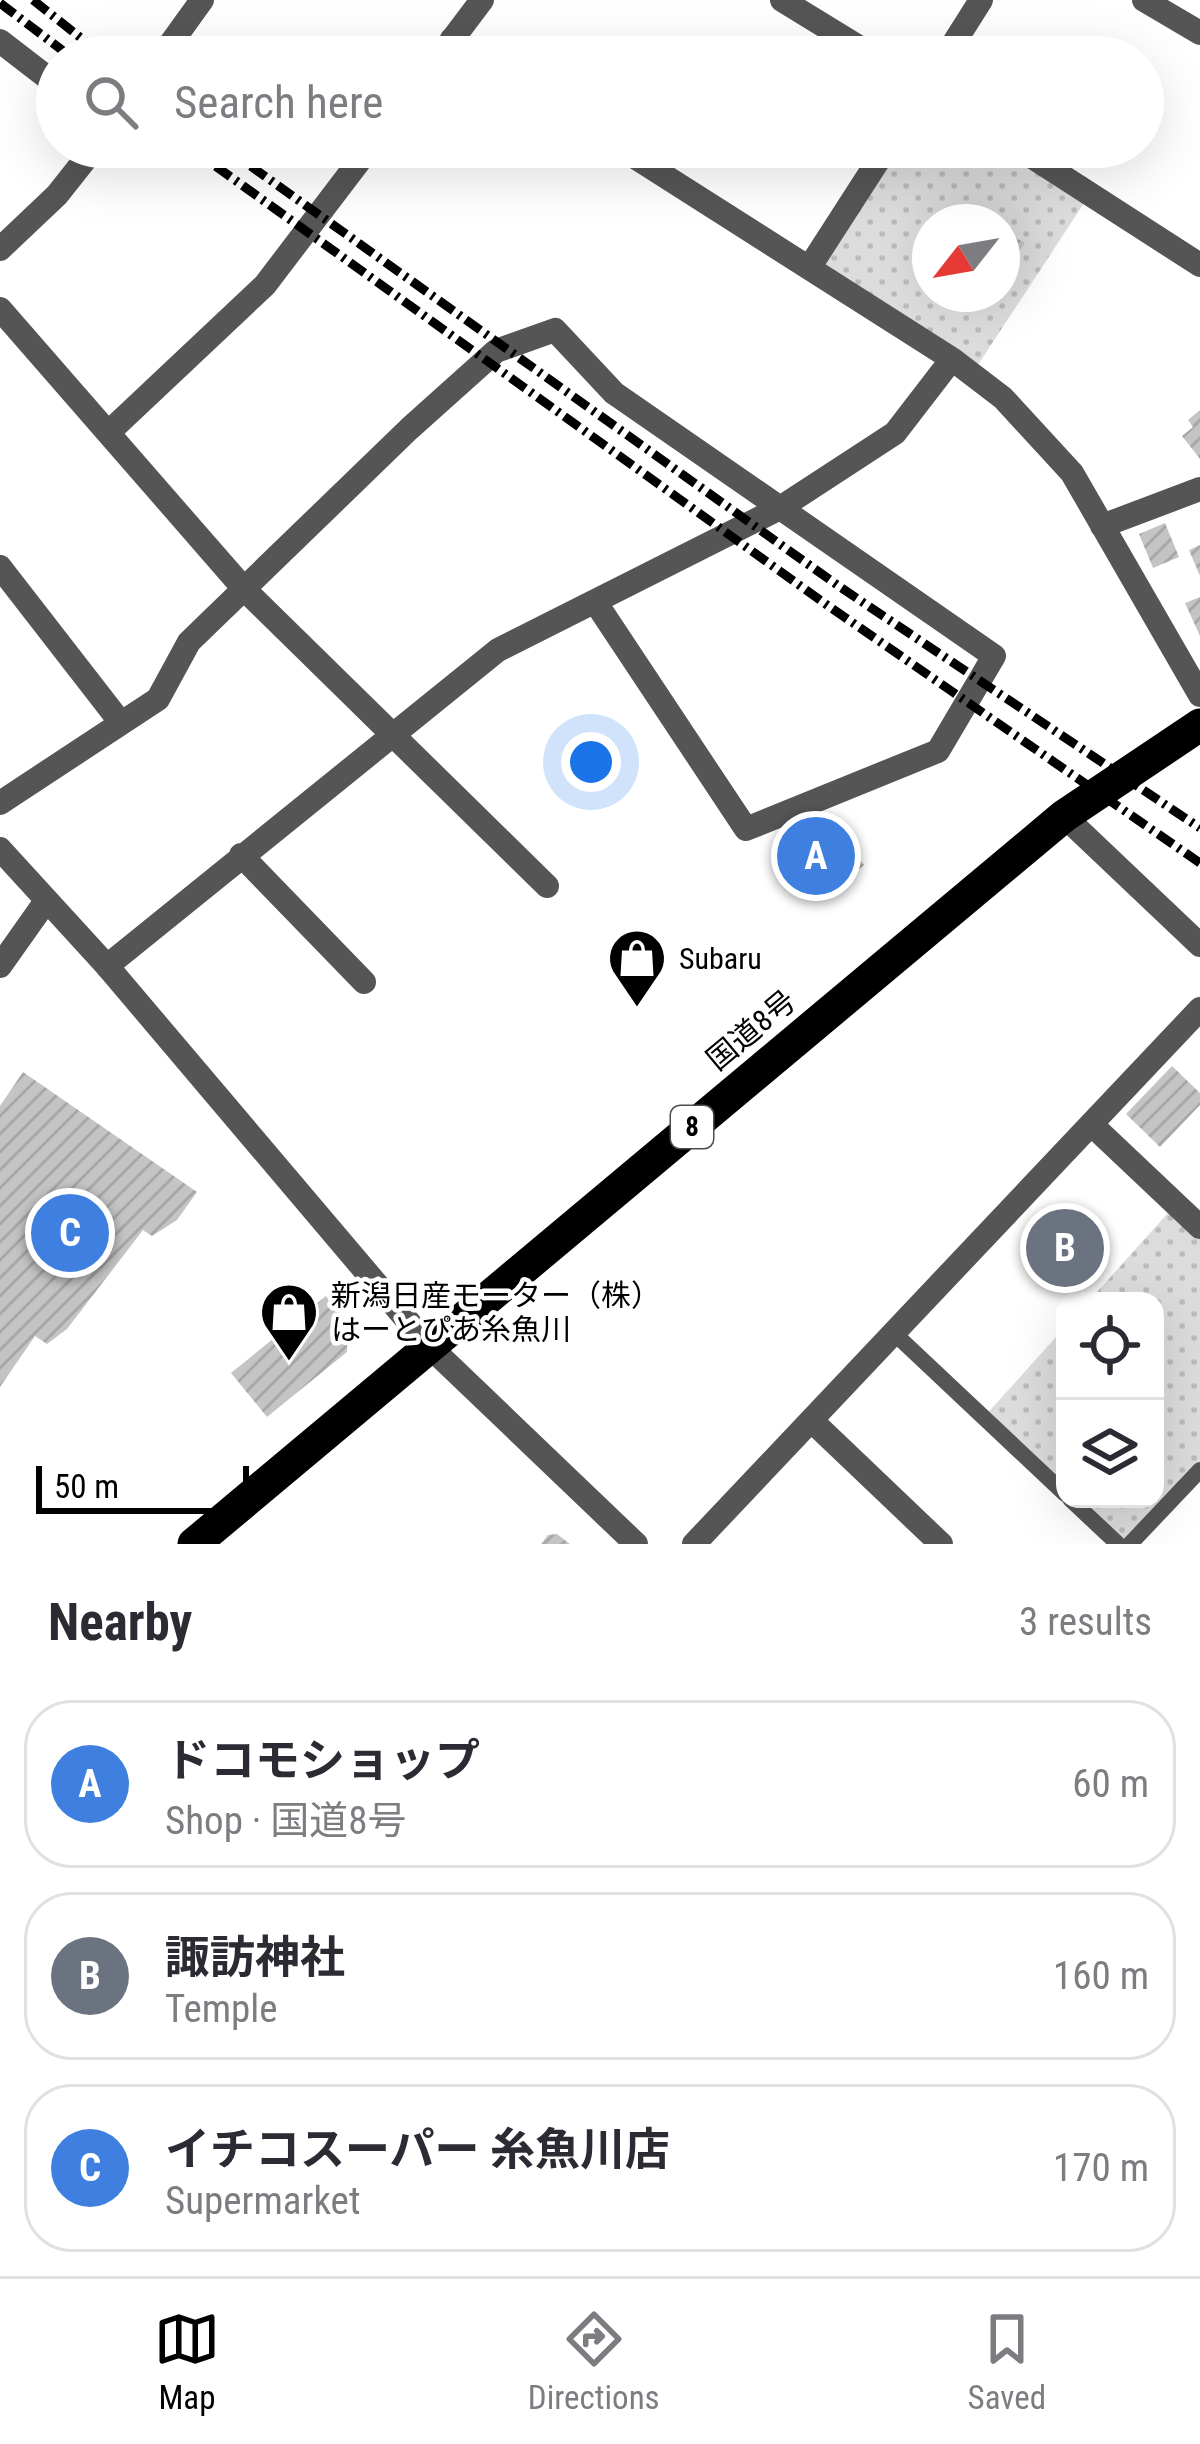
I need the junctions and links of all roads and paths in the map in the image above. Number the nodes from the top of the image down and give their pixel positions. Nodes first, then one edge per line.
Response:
1 (202, 0) edge
2 (482, 0) edge
3 (782, 0) edge
4 (982, 0) edge
5 (1144, 0) edge
6 (1200, 33) edge
7 (176, 36) edge
8 (454, 36) edge
9 (840, 36) edge
10 (959, 36) edge
11 (0, 41) edge
12 (36, 69) edge
13 (78, 168) edge
14 (354, 168) edge
15 (652, 168) edge
16 (873, 168) edge
17 (1050, 168) edge
18 (0, 249) edge
19 (1200, 265) edge
20 (809, 268) junction
21 (0, 309) edge
22 (952, 359) junction
23 (109, 432) junction
24 (1200, 489) edge
25 (780, 508) junction
26 (1102, 526) junction
27 (0, 567) edge
28 (245, 590) junction
29 (596, 603) junction
30 (1200, 695) edge
31 (121, 723) junction
32 (1200, 725) edge
33 (387, 734) junction
34 (0, 803) edge
35 (1064, 816) junction
36 (0, 849) edge
37 (241, 855) junction
38 (547, 886) dead end
39 (46, 901) junction
40 (1200, 945) edge
41 (0, 966) edge
42 (107, 966) junction
43 (364, 982) dead end
44 (1200, 1009) edge
45 (1091, 1124) junction
46 (1200, 1227) edge
47 (895, 1334) junction
48 (429, 1346) junction
49 (812, 1421) junction
50 (1200, 1470) edge
51 (1056, 1486) edge
52 (1080, 1508) edge
53 (194, 1544) edge
54 (635, 1544) edge
55 (694, 1544) edge
56 (941, 1544) edge
57 (1118, 1544) edge
58 (1130, 1544) edge

1 - 7 street
2 - 8 street
3 - 9 street
4 - 10 street
5 - 6 street
11 - 12 street
13 - 18 street
14 - 23 street
15 - 20 street
16 - 20 street
17 - 19 street
20 - 22 street
21 - 23 street
22 - 25 street
22 - 26 street
23 - 28 street
24 - 26 street
25 - 28 street
25 - 29 street
25 - 29 street
26 - 30 street
27 - 31 street
28 - 31 street
28 - 33 street
29 - 33 street
31 - 34 street
32 - 35 highway, 国道8号 / 8
33 - 37 street
33 - 38 street
35 - 40 street
35 - 48 highway, 国道8号 / 8
36 - 39 street
37 - 42 street
37 - 43 street
39 - 41 street
39 - 42 street
42 - 48 street
44 - 45 street
45 - 46 street
45 - 47 street
47 - 49 street
47 - 51 lane
48 - 53 highway, 国道8号 / 8
48 - 54 street
49 - 55 street
49 - 56 street
50 - 58 lane
52 - 57 lane

